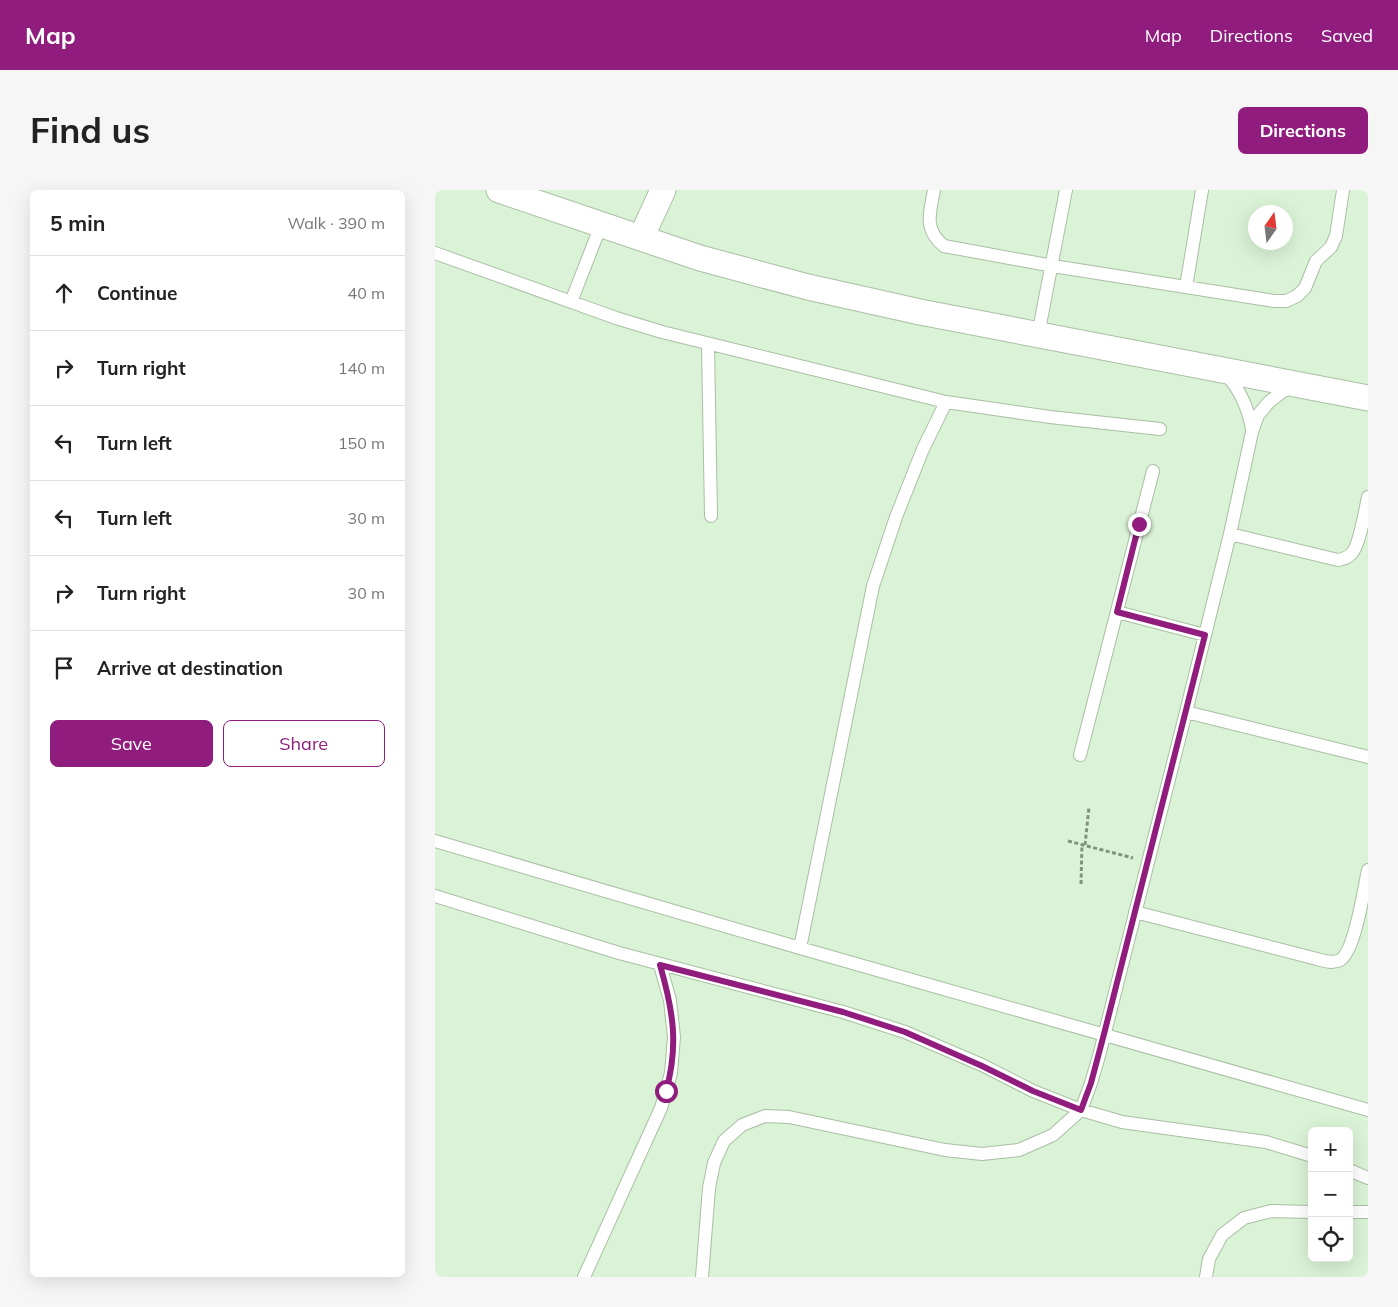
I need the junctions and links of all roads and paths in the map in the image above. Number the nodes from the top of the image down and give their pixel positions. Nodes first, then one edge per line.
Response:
1 (499, 190) edge
2 (663, 190) edge
3 (934, 190) edge
4 (1066, 190) edge
5 (1202, 190) edge
6 (1343, 190) edge
7 (601, 225) junction
8 (641, 238) junction
9 (435, 252) edge
10 (1053, 266) junction
11 (1186, 287) junction
12 (571, 302) junction
13 (1038, 335) junction
14 (709, 344) junction
15 (1220, 368) junction
16 (1299, 385) junction
17 (1368, 398) edge
18 (946, 402) junction
19 (1160, 430) dead end
20 (1252, 432) junction
21 (1153, 471) dead end
22 (1368, 497) edge
23 (711, 516) dead end
24 (1230, 534) junction
25 (1117, 612) junction
26 (1205, 635) junction
27 (1186, 712) junction
28 (1080, 755) dead end
29 (1368, 757) edge
30 (1089, 807) dead end
31 (435, 841) edge
32 (1068, 841) dead end
33 (1084, 845) junction
34 (1148, 862) junction
35 (1368, 870) edge
36 (1081, 884) dead end
37 (435, 896) edge
38 (1135, 912) junction
39 (800, 948) junction
40 (660, 965) junction
41 (1104, 1034) junction
42 (1081, 1110) junction
43 (1368, 1110) edge
44 (1308, 1155) edge
45 (1353, 1172) edge
46 (1368, 1178) edge
47 (1308, 1212) edge
48 (1353, 1212) edge
49 (1368, 1212) edge
50 (584, 1277) edge
51 (702, 1277) edge
52 (1206, 1277) edge

1 - 7 street
2 - 8 street
3 - 10 lane
4 - 10 lane
5 - 11 lane
6 - 11 lane
7 - 8 street
7 - 12 lane
8 - 13 street
9 - 12 lane
10 - 11 lane
10 - 13 lane
12 - 14 lane
13 - 15 street
14 - 18 lane
14 - 23 lane
15 - 16 street
15 - 20 lane
16 - 17 street
16 - 20 lane
18 - 19 lane
18 - 39 lane
20 - 24 lane
21 - 25 lane
22 - 24 lane
24 - 26 lane
25 - 26 lane
25 - 28 lane
26 - 27 lane
27 - 29 lane
27 - 34 lane
30 - 33 path
31 - 39 lane
32 - 33 path
33 - 34 path
33 - 36 path
34 - 38 lane
35 - 38 lane
37 - 40 lane
38 - 41 lane
39 - 41 lane
40 - 42 lane
40 - 50 lane
41 - 42 lane
41 - 43 lane
42 - 44 lane
42 - 51 lane
45 - 46 lane
47 - 52 lane
48 - 49 lane

